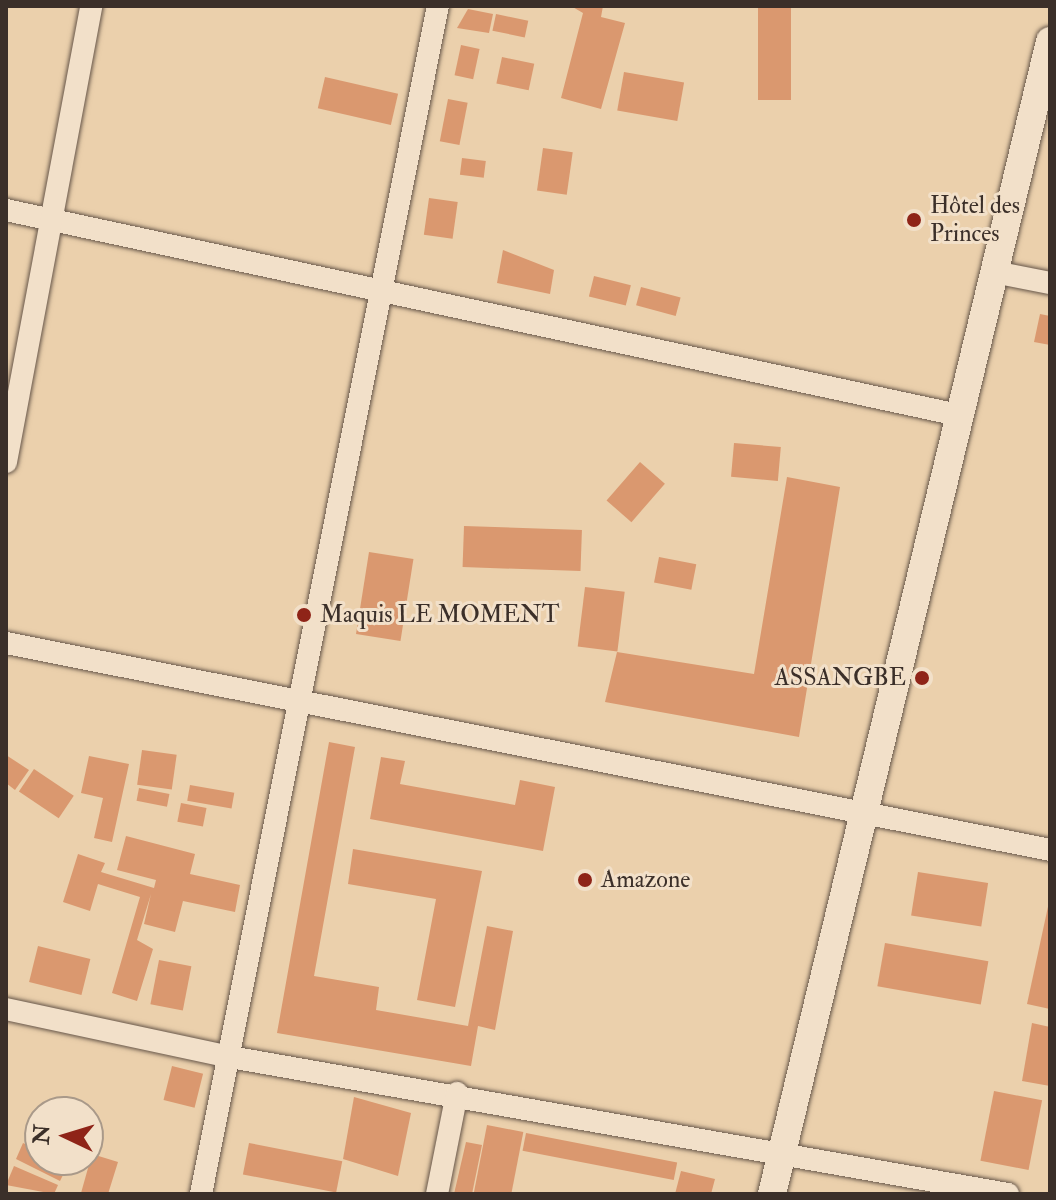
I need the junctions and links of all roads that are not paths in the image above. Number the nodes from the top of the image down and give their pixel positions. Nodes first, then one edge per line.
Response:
1 (91, 6) edge
2 (438, 6) edge
3 (1050, 41) edge
4 (6, 210) edge
5 (51, 218) junction
6 (994, 272) junction
7 (1050, 283) edge
8 (383, 286) junction
9 (958, 415) junction
10 (6, 462) edge
11 (6, 643) edge
12 (302, 702) junction
13 (865, 813) junction
14 (1050, 850) edge
15 (6, 1009) edge
16 (230, 1057) junction
17 (457, 1093) junction
18 (783, 1153) junction
19 (201, 1194) edge
20 (437, 1194) edge
21 (772, 1194) edge
22 (1008, 1194) edge

1 - 5 street
2 - 8 street
3 - 6 street
4 - 5 street
5 - 8 street
5 - 10 street
6 - 7 street
6 - 9 street
8 - 9 street
8 - 12 street
9 - 13 street
11 - 12 street
12 - 13 street
12 - 16 street
13 - 14 street
13 - 18 street
15 - 16 street
16 - 17 street
16 - 19 street
17 - 18 street
17 - 20 street
18 - 21 street
18 - 22 street

